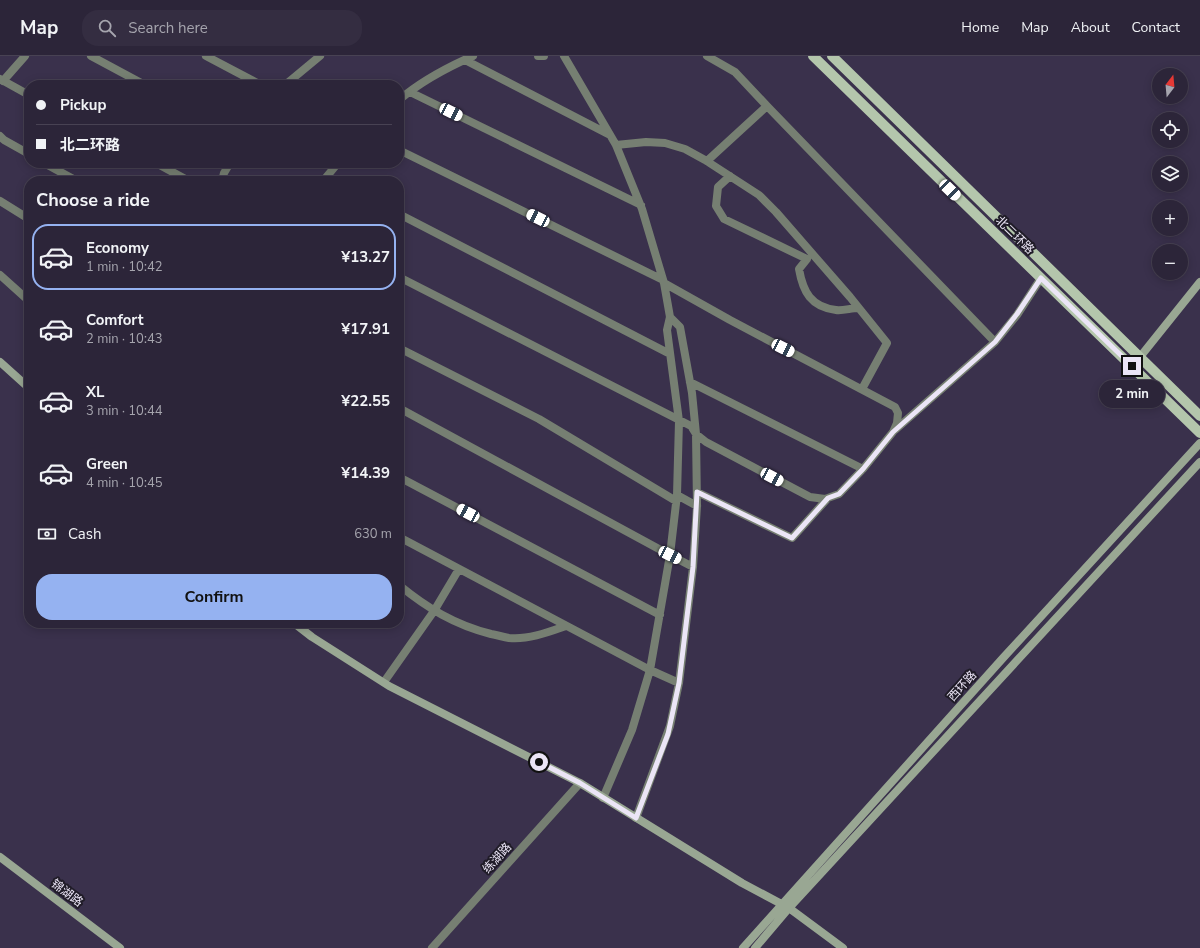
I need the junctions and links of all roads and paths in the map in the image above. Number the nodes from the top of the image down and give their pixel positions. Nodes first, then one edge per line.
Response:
1 (25, 56) edge
2 (91, 56) edge
3 (206, 56) edge
4 (320, 56) edge
5 (473, 56) edge
6 (538, 56) edge
7 (544, 56) edge
8 (564, 56) edge
9 (707, 56) edge
10 (813, 56) edge
11 (832, 56) edge
12 (465, 60) junction
13 (2, 80) edge
14 (136, 80) edge
15 (252, 80) edge
16 (291, 80) edge
17 (24, 92) edge
18 (410, 92) junction
19 (404, 96) edge
20 (767, 106) junction
21 (610, 135) junction
22 (0, 136) edge
23 (616, 145) junction
24 (24, 151) edge
25 (404, 152) edge
26 (707, 161) junction
27 (53, 168) edge
28 (165, 168) edge
29 (334, 168) edge
30 (68, 176) edge
31 (180, 176) edge
32 (327, 176) edge
33 (730, 176) junction
34 (0, 201) edge
35 (641, 205) junction
36 (24, 216) edge
37 (404, 217) edge
38 (0, 275) edge
39 (1041, 278) junction
40 (404, 280) edge
41 (663, 281) junction
42 (1200, 282) edge
43 (24, 297) edge
44 (858, 308) junction
45 (670, 317) junction
46 (995, 342) junction
47 (404, 351) edge
48 (670, 354) junction
49 (1140, 357) junction
50 (0, 362) edge
51 (690, 382) junction
52 (24, 384) edge
53 (862, 389) junction
54 (404, 411) edge
55 (1200, 416) edge
56 (679, 421) junction
57 (893, 432) junction
58 (1200, 433) edge
59 (696, 434) junction
60 (1200, 443) edge
61 (1200, 462) edge
62 (863, 469) junction
63 (404, 480) edge
64 (697, 492) junction
65 (676, 498) junction
66 (828, 498) junction
67 (697, 506) junction
68 (404, 540) edge
69 (670, 555) junction
70 (693, 567) junction
71 (459, 569) junction
72 (404, 589) edge
73 (434, 611) junction
74 (660, 615) junction
75 (566, 626) junction
76 (300, 628) edge
77 (650, 670) junction
78 (384, 682) junction
79 (679, 683) junction
80 (580, 783) junction
81 (603, 798) junction
82 (636, 818) junction
83 (0, 856) edge
84 (786, 906) junction
85 (120, 948) edge
86 (432, 948) edge
87 (743, 948) edge
88 (755, 948) edge
89 (843, 948) edge

1 - 13 street
2 - 14 street
3 - 15 street
4 - 16 street
5 - 12 street
6 - 7 street
8 - 21 street
9 - 20 street
10 - 39 main road, 北二环路
11 - 49 main road, 北二环路
12 - 18 street
12 - 21 street
13 - 17 street
18 - 19 street
18 - 35 street
20 - 26 street
20 - 46 street
21 - 23 street
22 - 24 street
23 - 26 street
23 - 35 street
25 - 41 street
26 - 33 street
27 - 30 street
28 - 31 street
29 - 32 street
33 - 44 street
33 - 44 street
34 - 36 street
35 - 41 street
37 - 48 street
38 - 43 street
39 - 46 street
39 - 58 main road, 北二环路
40 - 56 street
41 - 45 street
41 - 53 street
42 - 49 street
44 - 53 street
45 - 48 street
45 - 51 street
46 - 57 street
47 - 65 street
48 - 56 street
49 - 55 main road, 北二环路
50 - 52 street
51 - 59 street
51 - 62 street
53 - 57 street
54 - 69 street
56 - 59 street
56 - 65 street
57 - 62 street
59 - 64 street
59 - 66 street
60 - 84 street, 西环路
61 - 84 street, 西环路
62 - 66 street
63 - 74 street
64 - 66 street
64 - 67 street
65 - 67 street
65 - 69 street
67 - 70 street
68 - 71 street
69 - 70 street
69 - 74 street
70 - 79 street
71 - 73 street
71 - 75 street
72 - 73 street
73 - 75 street
73 - 78 street
74 - 77 street
75 - 77 street
76 - 78 street
77 - 79 street
77 - 81 street
78 - 80 street
79 - 82 street
80 - 81 street
80 - 86 street, 练湖路
81 - 82 street
82 - 84 street
83 - 85 street, 锦湖路
84 - 87 street, 西环路
84 - 88 street, 西环路
84 - 89 street

